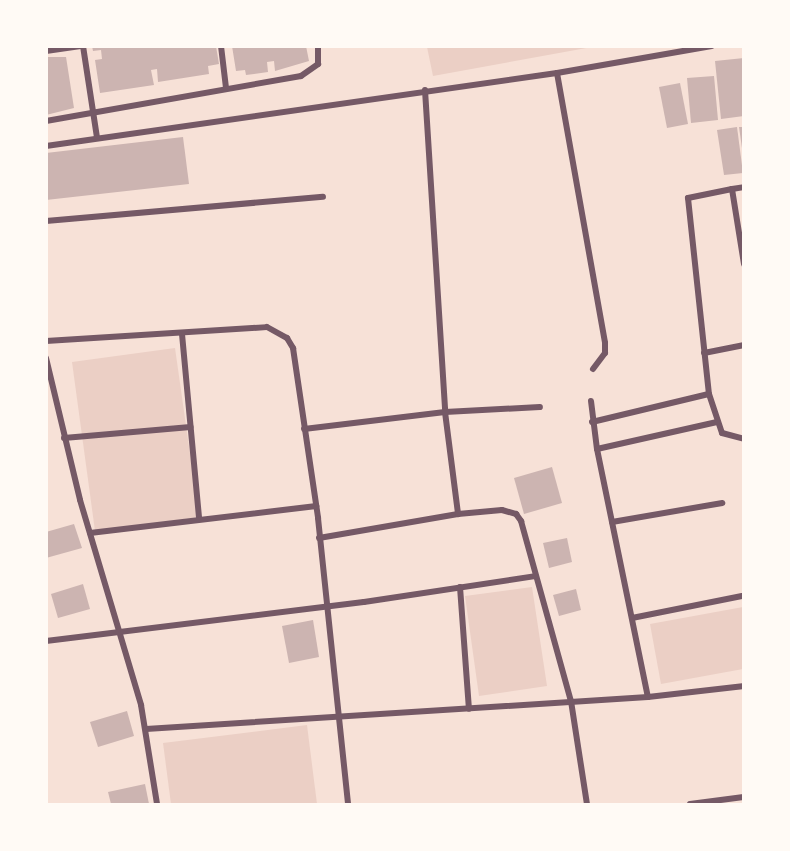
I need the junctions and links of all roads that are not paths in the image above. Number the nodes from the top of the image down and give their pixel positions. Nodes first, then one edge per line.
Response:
1 (82, 46) edge
2 (221, 46) edge
3 (318, 46) edge
4 (712, 46) edge
5 (46, 51) edge
6 (557, 73) junction
7 (226, 88) junction
8 (424, 90) junction
9 (92, 114) junction
10 (46, 121) edge
11 (97, 138) junction
12 (46, 146) edge
13 (744, 187) edge
14 (732, 189) junction
15 (323, 197) dead end
16 (46, 221) edge
17 (744, 264) edge
18 (182, 334) junction
19 (46, 341) edge
20 (744, 345) edge
21 (704, 353) junction
22 (46, 358) edge
23 (593, 369) dead end
24 (709, 394) junction
25 (591, 401) dead end
26 (540, 407) dead end
27 (445, 412) junction
28 (592, 422) junction
29 (717, 422) junction
30 (191, 427) junction
31 (304, 429) junction
32 (64, 438) junction
33 (744, 439) edge
34 (597, 449) junction
35 (722, 503) dead end
36 (316, 506) junction
37 (458, 514) junction
38 (199, 519) junction
39 (612, 522) junction
40 (90, 533) junction
41 (319, 538) junction
42 (535, 576) junction
43 (460, 587) junction
44 (742, 596) edge
45 (324, 607) junction
46 (632, 618) junction
47 (117, 632) junction
48 (46, 640) edge
49 (744, 686) edge
50 (648, 697) junction
51 (571, 701) junction
52 (469, 709) junction
53 (338, 717) junction
54 (146, 729) junction
55 (744, 797) edge
56 (157, 804) edge
57 (348, 804) edge
58 (587, 804) edge
59 (690, 804) edge

1 - 5 street
1 - 9 street
2 - 7 street
3 - 7 street
4 - 6 street
6 - 8 street
6 - 23 street
7 - 9 street
8 - 11 street
8 - 27 street
9 - 10 street
9 - 11 street
11 - 12 street
13 - 14 street
14 - 17 street
14 - 21 street
15 - 16 street
18 - 19 street
18 - 30 street
18 - 31 street
20 - 21 street
21 - 24 street
22 - 32 street
24 - 28 street
24 - 29 street
25 - 28 street
26 - 27 street
27 - 31 street
27 - 37 street
28 - 34 street
29 - 33 street
29 - 34 street
30 - 32 street
30 - 38 street
31 - 36 street
32 - 40 street
34 - 39 street
35 - 39 street
36 - 38 street
36 - 41 street
37 - 41 street
37 - 42 street
38 - 40 street
39 - 46 street
40 - 47 street
41 - 45 street
42 - 43 street
42 - 51 street
43 - 45 street
43 - 52 street
44 - 46 street
45 - 47 street
45 - 53 street
46 - 50 street
47 - 48 street
47 - 54 street
49 - 50 street
50 - 51 street
51 - 52 street
51 - 58 street
52 - 53 street
53 - 54 street
53 - 57 street
54 - 56 street
55 - 59 street

